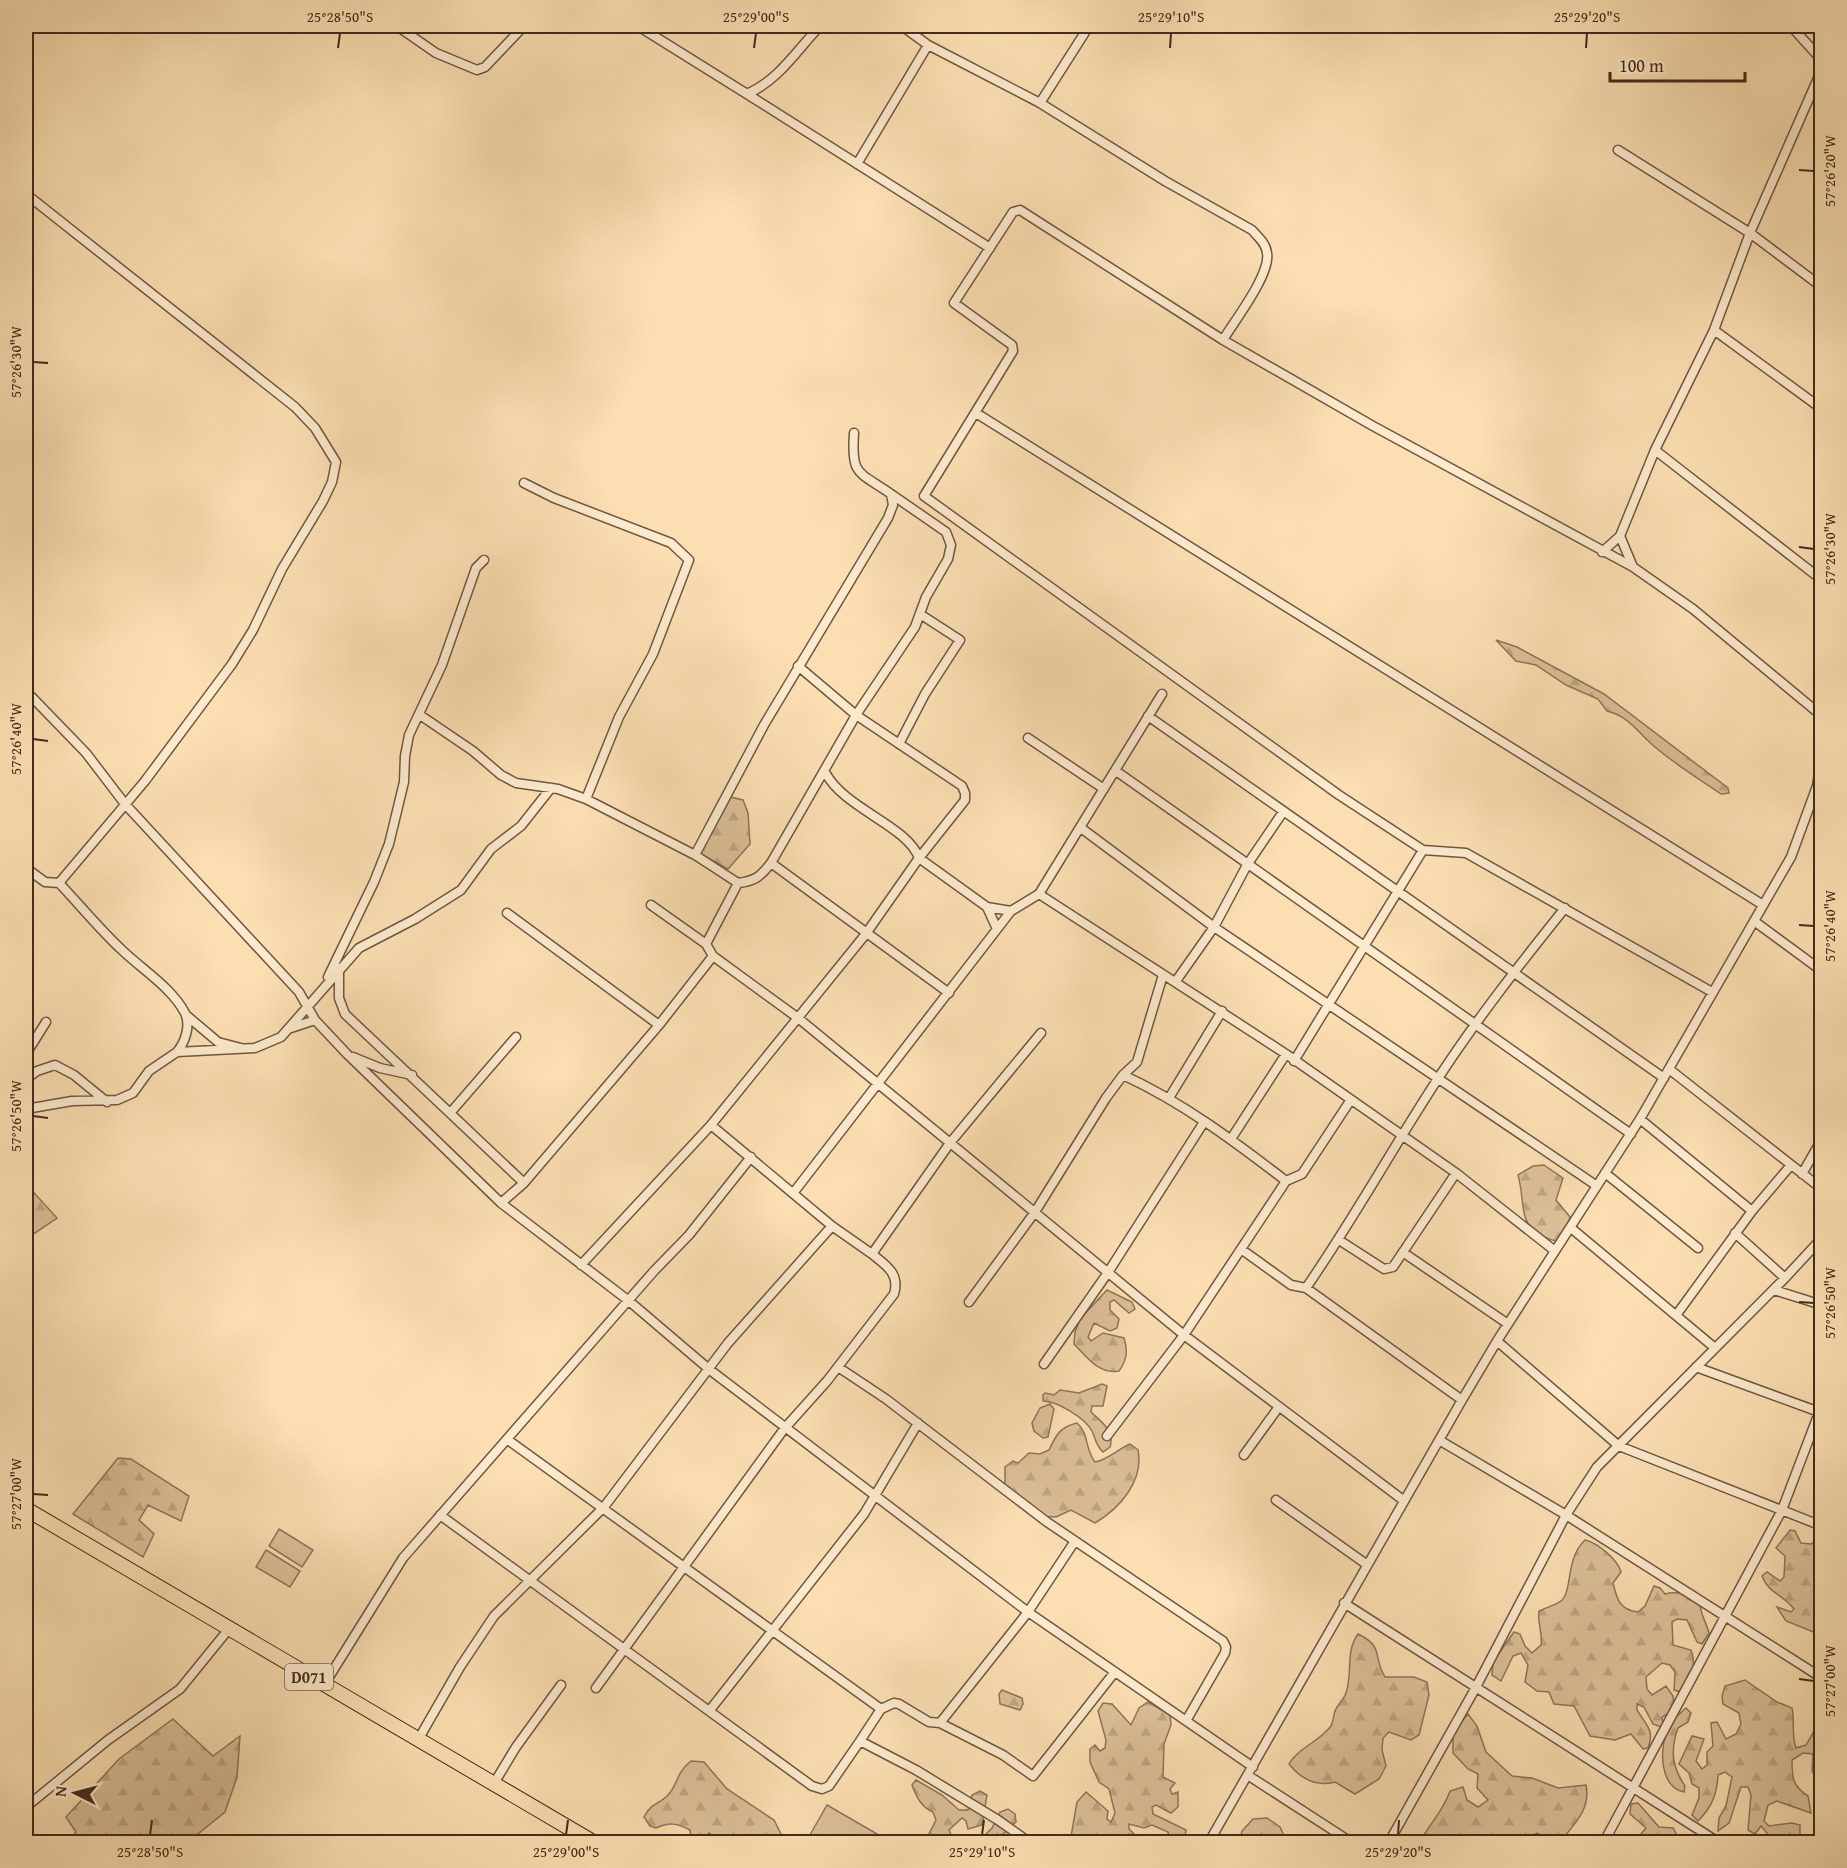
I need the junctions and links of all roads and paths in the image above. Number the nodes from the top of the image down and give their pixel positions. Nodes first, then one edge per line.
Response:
1 (397, 26) edge
2 (524, 26) edge
3 (638, 26) edge
4 (820, 26) edge
5 (902, 26) edge
6 (1089, 26) edge
7 (1791, 26) edge
8 (928, 45) junction
9 (1821, 64) edge
10 (1821, 69) edge
11 (747, 94) junction
12 (1040, 103) junction
13 (1618, 150) dead end
14 (857, 164) junction
15 (26, 194) edge
16 (1750, 233) junction
17 (990, 248) junction
18 (1821, 287) edge
19 (1714, 330) junction
20 (1223, 340) junction
21 (1821, 409) edge
22 (976, 413) junction
23 (854, 433) dead end
24 (1655, 450) junction
25 (524, 483) dead end
26 (891, 494) junction
27 (924, 496) junction
28 (914, 510) junction
29 (1620, 536) junction
30 (1602, 552) junction
31 (484, 560) dead end
32 (1633, 567) junction
33 (1821, 580) edge
34 (920, 614) junction
35 (798, 666) junction
36 (26, 692) edge
37 (1162, 694) dead end
38 (420, 715) junction
39 (856, 715) junction
40 (1148, 716) junction
41 (1821, 716) edge
42 (1028, 738) dead end
43 (899, 744) junction
44 (1821, 754) edge
45 (1116, 771) junction
46 (825, 772) junction
47 (551, 788) junction
48 (1104, 789) junction
49 (586, 799) junction
50 (125, 804) junction
51 (1283, 813) junction
52 (1081, 828) junction
53 (1423, 850) junction
54 (695, 855) junction
55 (919, 858) junction
56 (771, 863) junction
57 (1247, 865) junction
58 (26, 868) edge
59 (59, 882) junction
60 (738, 884) junction
61 (1397, 891) junction
62 (1039, 894) junction
63 (651, 905) dead end
64 (1763, 905) junction
65 (987, 908) junction
66 (1565, 908) junction
67 (1011, 911) junction
68 (507, 913) dead end
69 (1754, 921) junction
70 (1214, 927) junction
71 (997, 930) junction
72 (865, 935) junction
73 (706, 944) junction
74 (1363, 947) junction
75 (339, 952) junction
76 (713, 956) junction
77 (339, 969) junction
78 (1821, 971) edge
79 (1514, 972) junction
80 (1163, 975) junction
81 (1176, 981) junction
82 (324, 984) junction
83 (1712, 992) junction
84 (949, 993) junction
85 (307, 1005) junction
86 (1328, 1005) junction
87 (1222, 1011) junction
88 (186, 1015) junction
89 (798, 1018) junction
90 (315, 1020) junction
91 (46, 1022) dead end
92 (659, 1025) junction
93 (1475, 1026) junction
94 (288, 1029) junction
95 (1041, 1033) dead end
96 (516, 1037) dead end
97 (244, 1050) junction
98 (177, 1052) junction
99 (26, 1054) edge
100 (347, 1054) junction
101 (1286, 1054) junction
102 (1294, 1061) junction
103 (1669, 1070) junction
104 (412, 1075) junction
105 (1122, 1075) junction
106 (1664, 1078) junction
107 (26, 1079) edge
108 (1437, 1080) junction
109 (877, 1085) junction
110 (1169, 1098) junction
111 (1350, 1101) junction
112 (107, 1102) junction
113 (26, 1109) edge
114 (451, 1112) junction
115 (1640, 1119) junction
116 (1204, 1122) junction
117 (711, 1125) junction
118 (1630, 1134) junction
119 (1402, 1137) junction
120 (1231, 1139) junction
121 (1821, 1139) edge
122 (950, 1143) junction
123 (752, 1157) junction
124 (1791, 1165) junction
125 (1456, 1173) junction
126 (1605, 1173) junction
127 (1802, 1174) junction
128 (1286, 1181) junction
129 (524, 1183) junction
130 (1597, 1186) junction
131 (1821, 1189) edge
132 (794, 1192) junction
133 (501, 1203) junction
134 (1752, 1210) junction
135 (1035, 1212) junction
136 (832, 1226) junction
137 (1571, 1228) junction
138 (1735, 1233) junction
139 (1821, 1238) edge
140 (1339, 1240) junction
141 (1698, 1248) dead end
142 (1241, 1249) junction
143 (1555, 1251) junction
144 (1404, 1253) junction
145 (872, 1254) junction
146 (581, 1265) junction
147 (1109, 1272) junction
148 (1785, 1278) junction
149 (1306, 1288) junction
150 (1774, 1290) junction
151 (629, 1301) junction
152 (969, 1302) dead end
153 (1821, 1305) edge
154 (1677, 1314) junction
155 (1508, 1324) junction
156 (1184, 1335) junction
157 (1497, 1341) junction
158 (1715, 1348) junction
159 (1044, 1364) dead end
160 (838, 1367) junction
161 (1696, 1367) junction
162 (710, 1370) junction
163 (1462, 1400) junction
164 (1278, 1408) junction
165 (1821, 1410) edge
166 (918, 1423) junction
167 (784, 1429) junction
168 (1107, 1436) dead end
169 (508, 1440) junction
170 (1439, 1440) junction
171 (1619, 1446) junction
172 (1244, 1455) dead end
173 (876, 1496) junction
174 (1275, 1500) dead end
175 (1403, 1500) junction
176 (604, 1506) junction
177 (26, 1509) edge
178 (1782, 1510) junction
179 (440, 1515) junction
180 (1566, 1515) junction
181 (1821, 1526) edge
182 (1075, 1541) junction
183 (684, 1564) junction
184 (1366, 1564) junction
185 (530, 1579) junction
186 (1344, 1603) junction
187 (1028, 1612) junction
188 (1725, 1616) junction
189 (774, 1629) junction
190 (228, 1630) junction
191 (624, 1647) junction
192 (1114, 1673) junction
193 (1821, 1678) edge
194 (561, 1684) dead end
195 (324, 1685) junction
196 (596, 1688) dead end
197 (1475, 1689) junction
198 (881, 1709) junction
199 (710, 1710) junction
200 (1186, 1721) junction
201 (940, 1723) junction
202 (418, 1740) junction
203 (860, 1741) junction
204 (1253, 1767) junction
205 (1249, 1776) junction
206 (493, 1785) junction
207 (1634, 1790) junction
208 (26, 1807) edge
209 (593, 1842) edge
210 (1029, 1842) edge
211 (1209, 1842) edge
212 (1351, 1842) edge
213 (1389, 1842) edge
214 (1604, 1842) edge
215 (1718, 1842) edge

1 - 2 street
3 - 11 street
4 - 11 street
5 - 8 street
6 - 12 street
7 - 9 street
8 - 12 street
8 - 14 street
10 - 16 street
11 - 14 street
12 - 20 street
13 - 16 street
14 - 17 street
15 - 50 street
16 - 18 street
16 - 19 street
17 - 20 street
17 - 22 street
19 - 21 street
19 - 24 street
20 - 30 street
22 - 27 street
22 - 64 street
23 - 26 street
24 - 29 street
24 - 33 street
25 - 49 street
26 - 28 street
26 - 35 street
27 - 28 street
27 - 53 street
28 - 34 street
29 - 30 street
29 - 32 street
30 - 32 street
31 - 38 street
32 - 41 street
34 - 39 street
34 - 43 street
35 - 39 street
35 - 54 street
36 - 50 street
37 - 40 street
38 - 47 street
38 - 75 street
39 - 43 street
39 - 46 street
40 - 45 street
40 - 51 street
42 - 48 street
43 - 55 street
44 - 64 street
45 - 48 street
45 - 57 street
46 - 55 street
46 - 56 street
47 - 49 street
47 - 77 street
48 - 52 street
49 - 54 street
50 - 59 street
50 - 85 street
51 - 57 street
51 - 61 street
52 - 62 street
52 - 70 street
53 - 61 street
53 - 66 street
54 - 60 street
55 - 65 street
55 - 72 street
56 - 60 street
56 - 72 street
57 - 70 street
57 - 74 street
58 - 59 street
59 - 88 street
60 - 73 street
61 - 74 street
61 - 79 street
62 - 67 street
62 - 80 street
63 - 73 street
64 - 69 street
65 - 67 street
65 - 71 street
66 - 79 street
66 - 83 street
67 - 71 street
68 - 92 street
69 - 78 street
69 - 83 street
70 - 81 street
70 - 86 street
71 - 84 street
72 - 84 street
72 - 89 street
73 - 76 street
74 - 86 street
74 - 93 street
75 - 77 street
75 - 82 street
76 - 89 street
76 - 92 street
77 - 82 street
77 - 104 street
79 - 93 street
79 - 106 street
80 - 81 street
80 - 105 street
81 - 87 street
82 - 85 street
83 - 103 street
84 - 109 street
85 - 90 street
85 - 94 street
86 - 102 street
86 - 108 street
87 - 101 street
87 - 110 street
88 - 97 street
88 - 98 street
89 - 109 street
89 - 117 street
90 - 94 street
90 - 100 street
91 - 99 street
92 - 129 street
93 - 108 street
93 - 118 street
94 - 97 street
95 - 122 street
96 - 114 street
97 - 98 street
98 - 112 street
100 - 104 street
100 - 133 street
101 - 102 street
101 - 120 street
102 - 111 street
103 - 106 street
103 - 124 street
104 - 114 street
105 - 110 street
105 - 135 street
106 - 115 street
107 - 112 street
108 - 119 street
108 - 130 street
109 - 122 street
109 - 132 street
110 - 116 street
111 - 119 street
111 - 128 street
112 - 113 street
114 - 129 street
115 - 118 street
115 - 134 street
116 - 120 street
116 - 147 street
117 - 123 street
117 - 146 street
118 - 126 street
119 - 125 street
119 - 140 street
120 - 128 street
121 - 127 street
122 - 135 street
122 - 145 street
123 - 132 street
123 - 151 street
124 - 127 street
124 - 134 street
125 - 143 street
125 - 144 street
126 - 130 street
126 - 141 street
127 - 131 street
128 - 142 street
129 - 133 street
130 - 137 street
132 - 136 street
133 - 146 street
134 - 138 street
135 - 147 street
135 - 152 street
136 - 145 street
136 - 162 street
137 - 143 street
137 - 154 street
138 - 148 street
138 - 154 street
139 - 148 street
140 - 144 street
140 - 149 street
142 - 149 street
142 - 156 street
143 - 155 street
144 - 155 street
145 - 160 street
146 - 151 street
147 - 156 street
147 - 159 street
148 - 150 street
149 - 163 street
150 - 153 street
150 - 158 street
151 - 162 street
151 - 169 street
154 - 158 street
155 - 157 street
156 - 164 street
156 - 168 street
157 - 163 street
157 - 171 street
158 - 161 street
160 - 166 street
160 - 167 street
161 - 165 street
161 - 171 street
162 - 167 street
162 - 176 street
163 - 170 street
164 - 172 street
164 - 175 street
165 - 178 street
166 - 173 street
166 - 182 street
167 - 173 street
167 - 183 street
169 - 176 street
169 - 179 street
170 - 175 street
170 - 180 street
171 - 178 street
171 - 180 street
173 - 187 street
173 - 189 street
174 - 184 street
175 - 184 street
176 - 183 street
176 - 185 street
177 - 190 main road, D071
178 - 181 street
178 - 188 street
179 - 185 street
179 - 195 street
180 - 188 street
180 - 197 street
182 - 187 street
182 - 200 street
183 - 189 street
183 - 191 street
184 - 186 street
185 - 191 street
185 - 202 street
186 - 197 street
186 - 204 street
187 - 192 street
187 - 201 street
188 - 193 street
188 - 207 street
189 - 198 street
189 - 199 street
190 - 195 main road, D071
190 - 208 street
191 - 196 street
191 - 199 street
192 - 200 street
192 - 201 street
194 - 206 street
195 - 202 main road, D071
197 - 207 street
197 - 213 street
198 - 201 street
198 - 203 street
199 - 203 street
200 - 204 street
202 - 206 main road, D071
203 - 210 street
204 - 205 street
205 - 211 street
205 - 212 street
206 - 209 main road, D071
207 - 214 street
207 - 215 street

